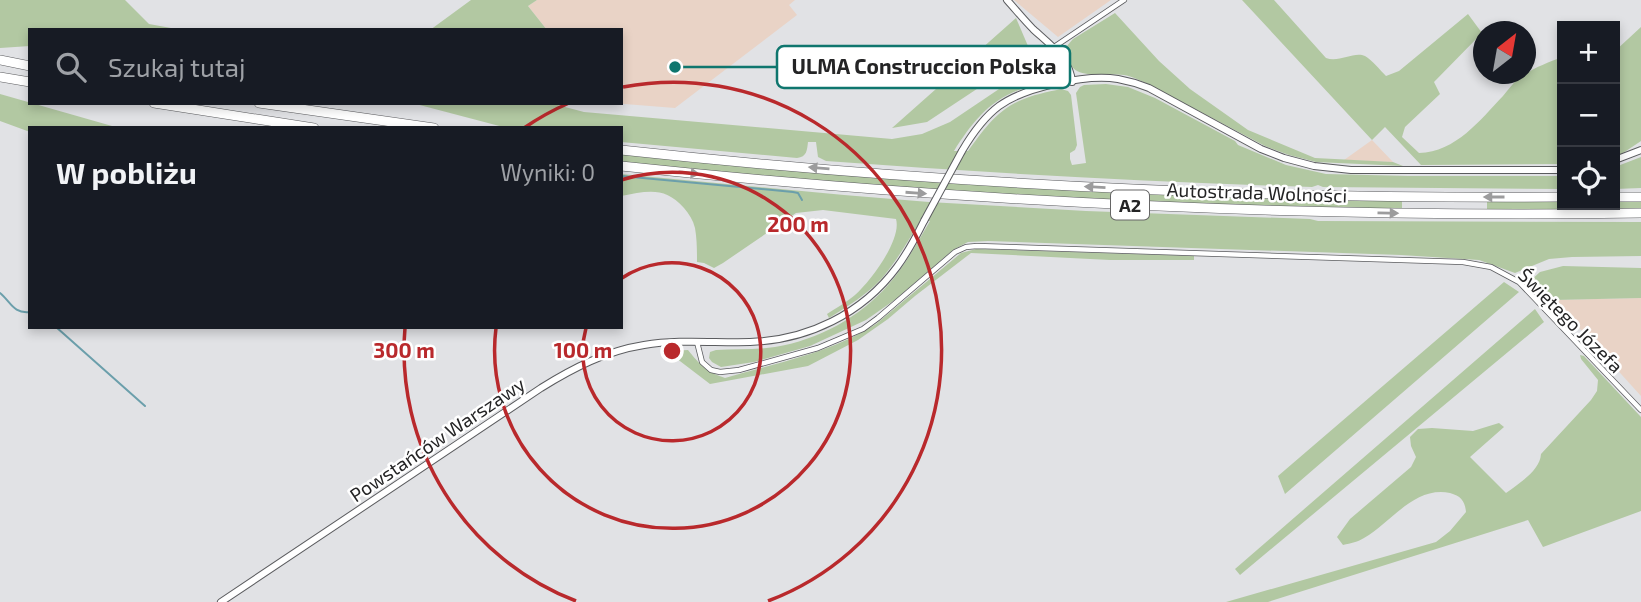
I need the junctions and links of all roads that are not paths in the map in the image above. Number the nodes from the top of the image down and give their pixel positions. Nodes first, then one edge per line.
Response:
1 (1007, 0) edge
2 (1124, 0) edge
3 (1054, 47) junction
4 (0, 60) edge
5 (28, 66) edge
6 (0, 77) edge
7 (28, 82) edge
8 (1072, 82) junction
9 (167, 105) edge
10 (273, 105) edge
11 (301, 126) edge
12 (420, 126) edge
13 (623, 150) edge
14 (1641, 150) edge
15 (1620, 158) edge
16 (623, 166) edge
17 (1557, 170) edge
18 (1557, 197) edge
19 (1620, 197) edge
20 (1641, 197) edge
21 (1641, 213) edge
22 (697, 342) junction
23 (1641, 411) edge
24 (221, 602) edge

1 - 3 street
2 - 3 street
3 - 8 street
4 - 5 highway
6 - 7 highway
8 - 17 street, Powstańców Warszawy
8 - 22 street, Powstańców Warszawy, bridge
9 - 11 highway
10 - 12 highway
18 -> 13 highway, Autostrada Wolności / A2
14 - 15 street
16 -> 21 highway, Autostrada Wolności / A2
19 - 20 highway
22 - 23 street, Świętego Józefa
22 - 24 street, Powstańców Warszawy

